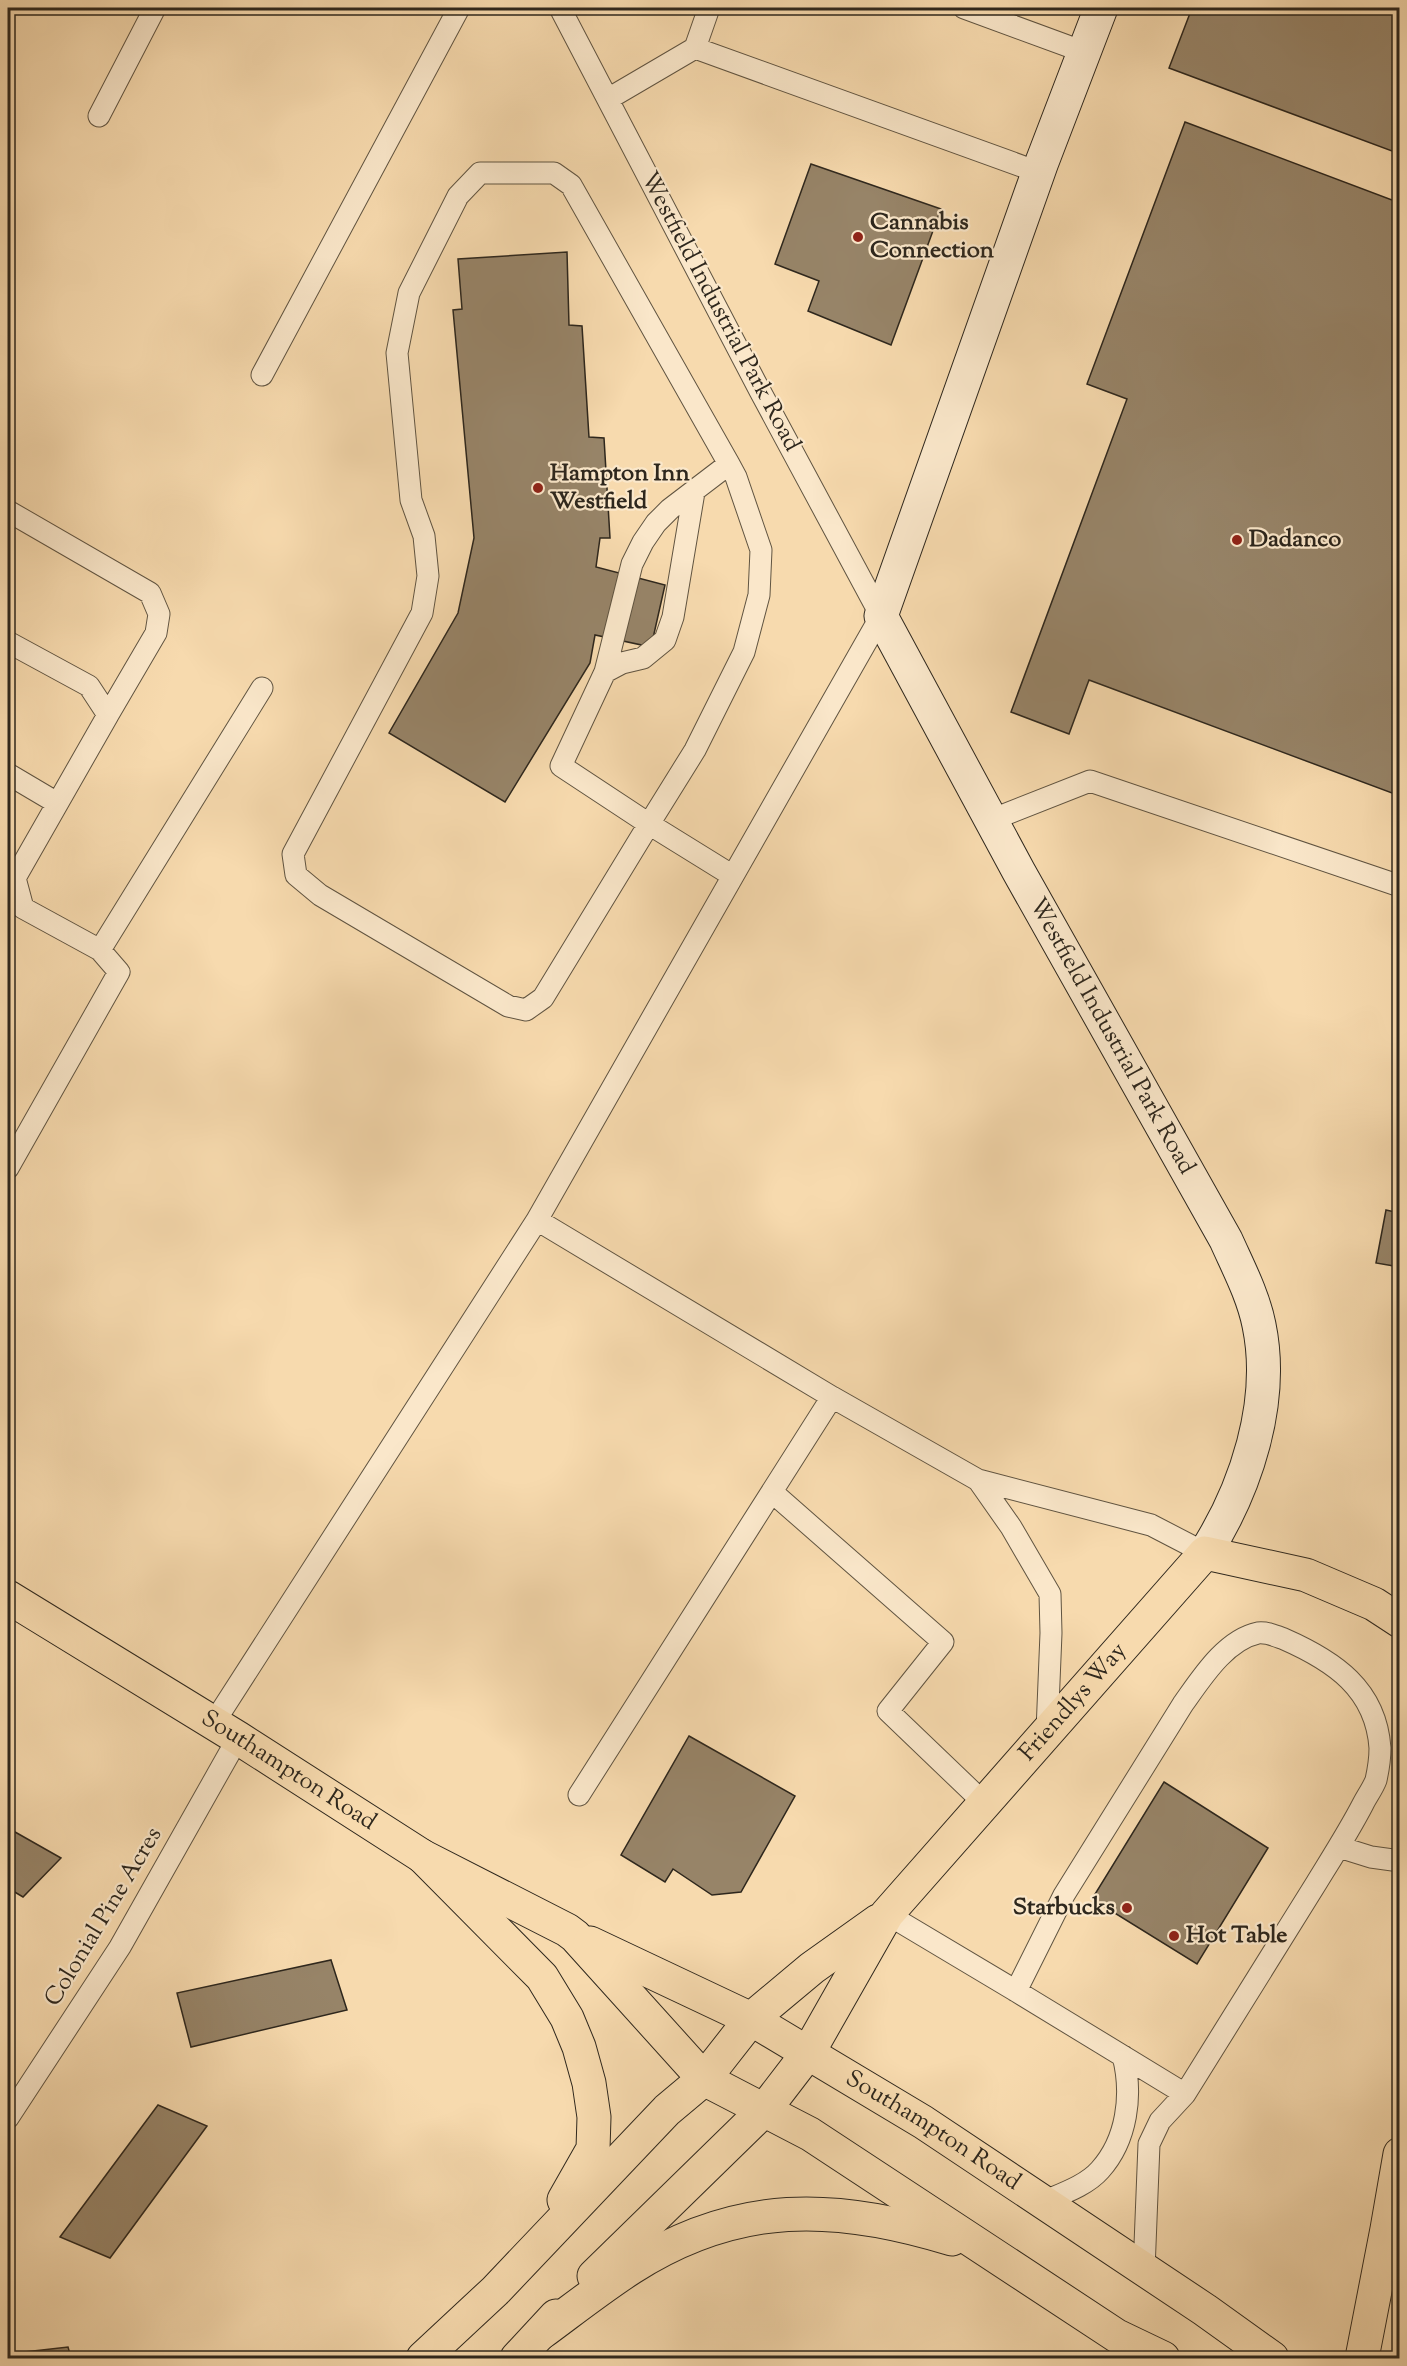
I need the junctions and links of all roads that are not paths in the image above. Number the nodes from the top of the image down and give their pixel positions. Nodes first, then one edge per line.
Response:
1 (155, 8) edge
2 (459, 8) edge
3 (560, 8) edge
4 (709, 8) edge
5 (964, 8) edge
6 (1101, 8) edge
7 (695, 48) junction
8 (1084, 52) junction
9 (608, 99) junction
10 (99, 116) dead end
11 (1038, 172) junction
12 (262, 375) dead end
13 (729, 464) junction
14 (694, 492) junction
15 (8, 510) edge
16 (881, 616) junction
17 (8, 642) edge
18 (605, 672) junction
19 (262, 688) dead end
20 (108, 716) junction
21 (8, 774) edge
22 (57, 803) junction
23 (991, 820) junction
24 (649, 824) junction
25 (733, 876) junction
26 (11, 886) edge
27 (1400, 886) edge
28 (100, 950) junction
29 (8, 1168) edge
30 (537, 1220) junction
31 (832, 1397) junction
32 (1243, 1479) joint
33 (978, 1480) junction
34 (772, 1492) junction
35 (1204, 1553) junction
36 (8, 1597) edge
37 (1400, 1621) edge
38 (225, 1731) junction
39 (1047, 1731) junction
40 (579, 1795) dead end
41 (984, 1803) junction
42 (1339, 1847) junction
43 (422, 1856) junction
44 (1400, 1861) edge
45 (886, 1914) junction
46 (575, 1936) junction
47 (1016, 1991) junction
48 (751, 2019) junction
49 (808, 2054) junction
50 (1123, 2056) junction
51 (704, 2079) junction
52 (1185, 2094) junction
53 (765, 2109) junction
54 (8, 2118) edge
55 (1400, 2154) edge
56 (1043, 2202) junction
57 (534, 2250) junction
58 (986, 2250) junction
59 (1144, 2270) junction
60 (541, 2333) junction
61 (1124, 2350) edge
62 (423, 2358) edge
63 (517, 2358) edge
64 (1163, 2358) edge
65 (1272, 2358) edge
66 (1362, 2358) edge

1 - 10 lane
2 - 12 lane
3 - 9 lane, Westfield Industrial Park Road
4 - 7 lane
5 - 8 lane
6 - 8 street
7 - 9 lane
7 - 11 lane
8 - 11 street
9 - 16 lane, Westfield Industrial Park Road
11 - 16 street
13 - 14 lane
13 - 24 lane
13 - 24 lane
14 - 18 lane
14 - 18 lane
15 - 20 lane
16 - 23 street, Westfield Industrial Park Road
16 - 25 lane, Colonial Pine Acres
17 - 20 lane
18 - 24 lane
19 - 28 lane
20 - 22 lane
21 - 22 lane
22 - 26 lane
23 - 27 lane
23 - 32 street, Westfield Industrial Park Road
24 - 25 lane
25 - 30 lane, Colonial Pine Acres
26 - 28 lane
28 - 29 lane
30 - 31 lane
30 - 38 lane, Colonial Pine Acres
31 - 33 lane
31 - 34 lane
32 - 35 street, Friendlys Way
33 - 35 lane
33 - 39 lane
34 - 40 lane
34 - 41 lane
35 - 37 main road
35 - 39 main road, Friendlys Way
36 - 38 main road, Southampton Road
38 - 43 main road, Southampton Road
38 - 54 lane, Colonial Pine Acres
39 - 41 main road, Friendlys Way
41 - 45 main road, Friendlys Way
42 - 44 lane
42 - 47 lane
42 - 52 lane
43 - 46 main road, Southampton Road
43 - 57 main road
45 - 47 lane
45 - 48 main road, Friendlys Way
45 - 49 main road, Friendlys Way
46 - 48 main road, Southampton Road
46 - 51 main road, Southampton Road
47 - 50 lane
48 - 49 main road, Southampton Road
48 - 51 main road, Friendlys Way
49 - 53 main road, Friendlys Way
49 - 56 main road, Southampton Road
50 - 52 lane
50 - 56 lane
51 - 53 main road, Southampton Road
51 - 57 main road, Friendlys Way
52 - 59 lane
53 - 58 main road, Southampton Road
53 - 60 main road, Friendlys Way
55 - 66 main road
56 - 59 main road, Southampton Road
57 - 62 main road
58 - 60 main road
58 - 61 main road, Southampton Road
59 - 65 main road, Southampton Road
60 - 63 main road
61 - 64 main road, Southampton Road

